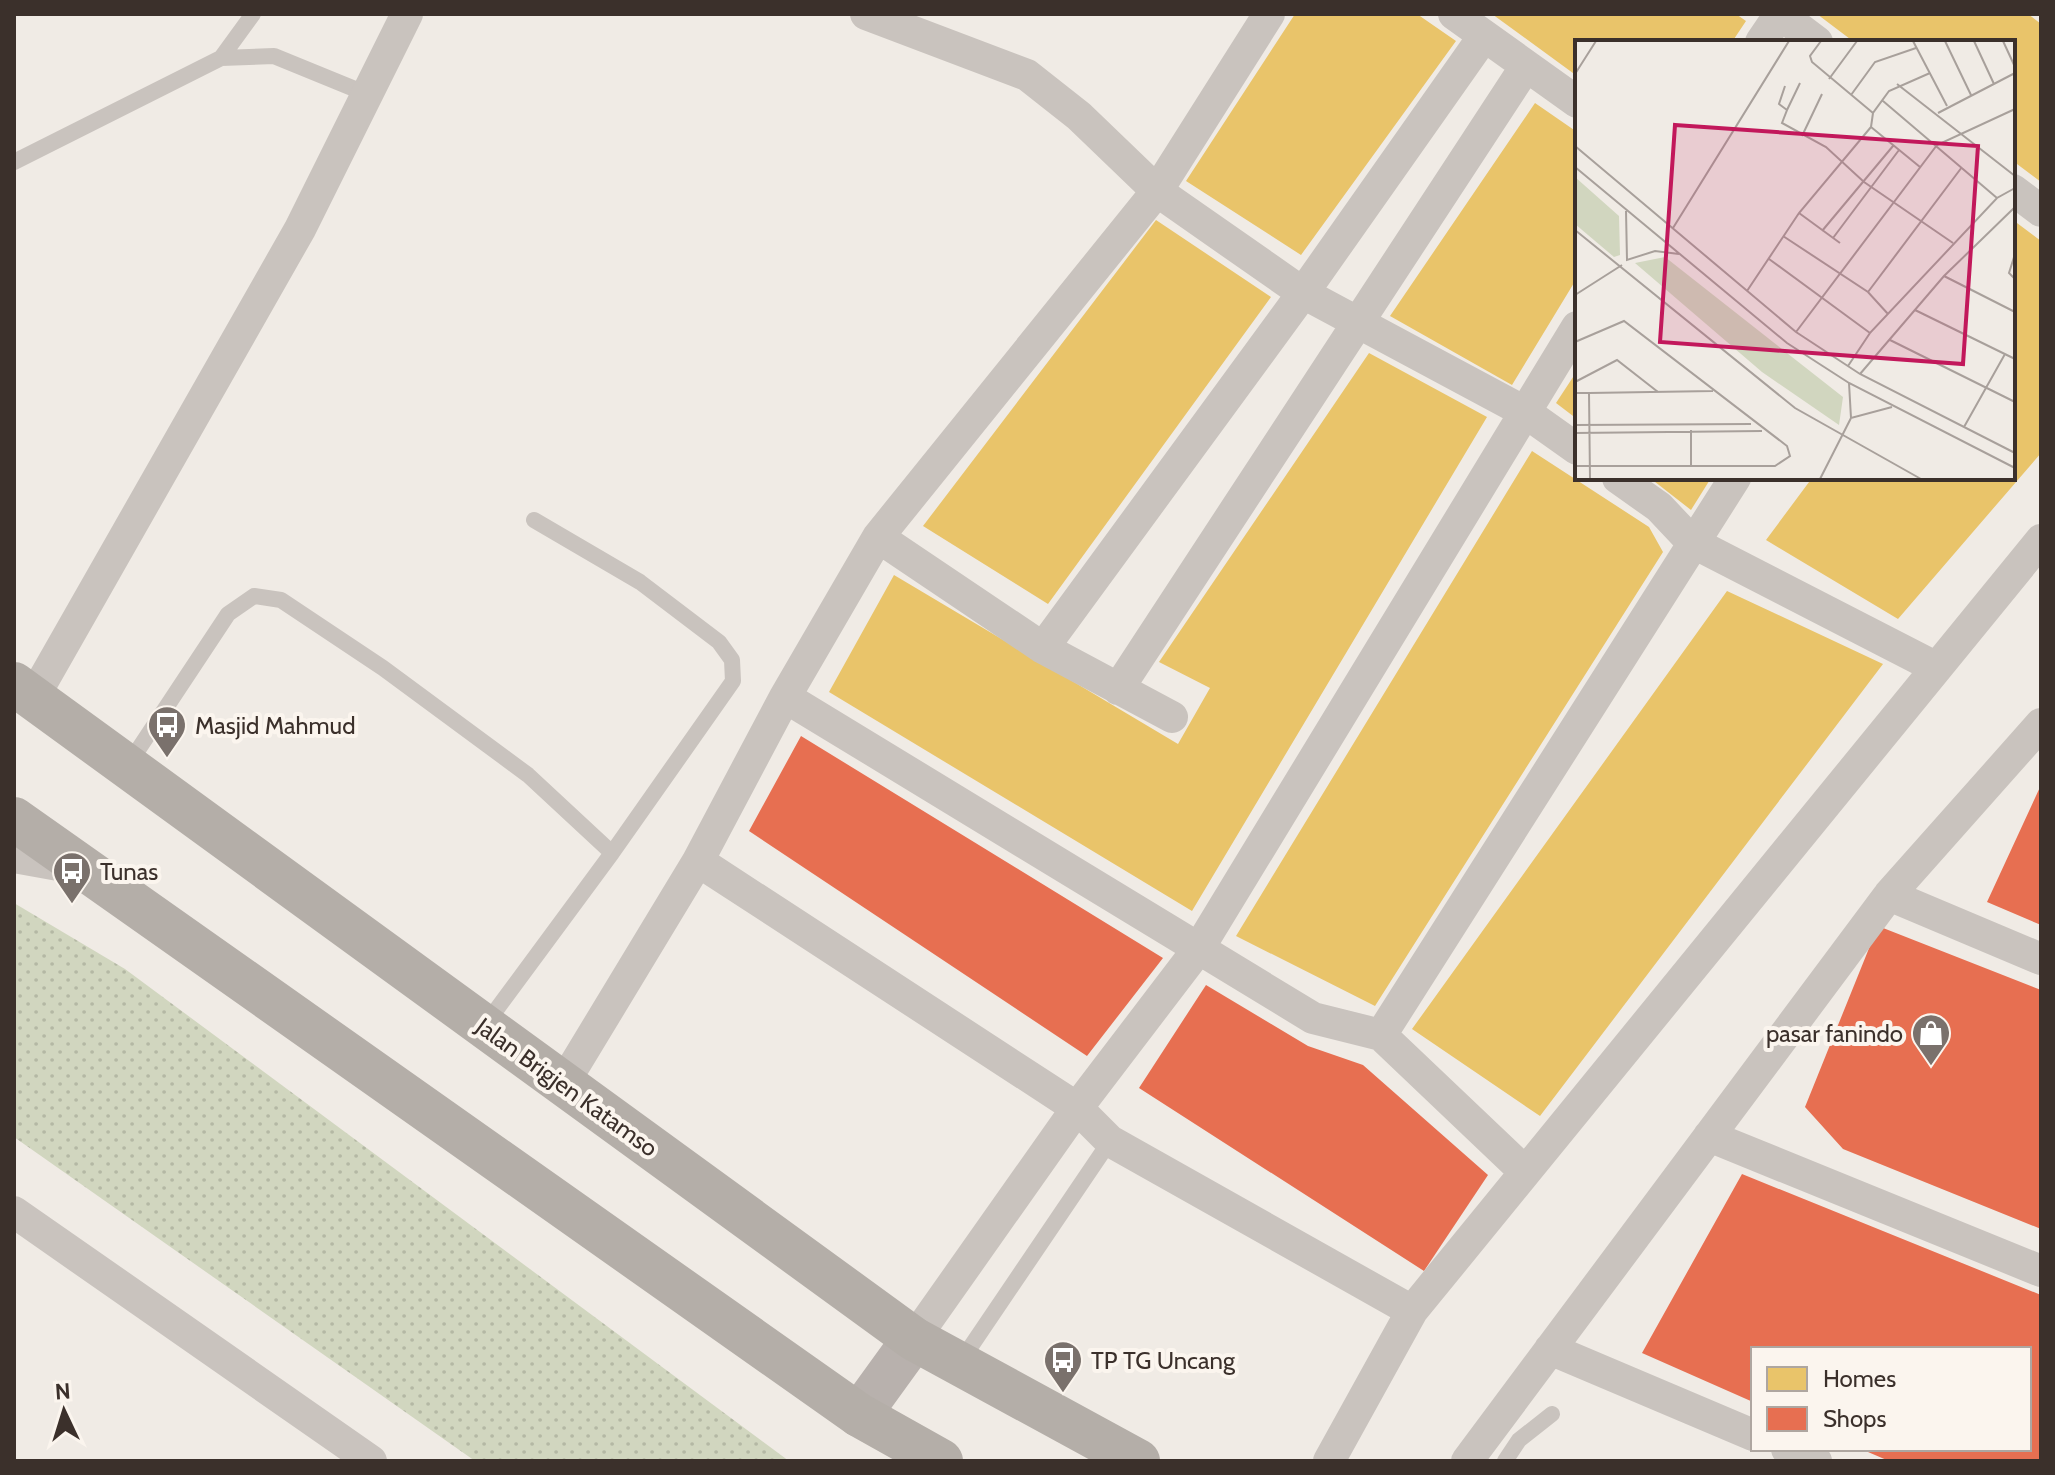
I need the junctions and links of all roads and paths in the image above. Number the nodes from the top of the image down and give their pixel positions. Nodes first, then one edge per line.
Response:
1 (253, 14) edge
2 (407, 14) edge
3 (866, 14) edge
4 (1269, 14) edge
5 (1454, 14) edge
6 (1780, 14) edge
7 (1484, 36) junction
8 (1762, 40) edge
9 (1814, 40) edge
10 (221, 58) junction
11 (1526, 66) junction
12 (367, 94) junction
13 (1575, 101) edge
14 (14, 162) edge
15 (1157, 191) junction
16 (2015, 192) edge
17 (2041, 211) edge
18 (1303, 293) junction
19 (1357, 322) junction
20 (1575, 330) edge
21 (1525, 412) junction
22 (1575, 448) edge
23 (1621, 480) edge
24 (1734, 480) edge
25 (534, 520) dead end
26 (878, 537) junction
27 (2041, 540) edge
28 (1692, 542) junction
29 (1043, 648) junction
30 (1935, 667) junction
31 (1118, 689) junction
32 (24, 691) edge
33 (785, 697) junction
34 (1172, 717) dead end
35 (2041, 724) edge
36 (127, 766) junction
37 (14, 819) edge
38 (612, 853) junction
39 (14, 857) edge
40 (698, 861) junction
41 (86, 870) junction
42 (1889, 895) junction
43 (1199, 948) junction
44 (2041, 959) edge
45 (484, 1027) junction
46 (1381, 1035) junction
47 (563, 1084) junction
48 (1077, 1108) junction
49 (1709, 1136) junction
50 (1110, 1141) junction
51 (1525, 1172) junction
52 (14, 1212) edge
53 (2041, 1271) edge
54 (1412, 1311) junction
55 (914, 1339) junction
56 (1550, 1349) junction
57 (961, 1361) junction
58 (1552, 1414) dead end
59 (859, 1415) junction
60 (1751, 1434) edge
61 (1792, 1451) edge
62 (371, 1461) edge
63 (941, 1461) edge
64 (1138, 1461) edge
65 (1329, 1461) edge
66 (1467, 1461) edge
67 (1505, 1461) edge
68 (1816, 1461) edge

1 - 10 lane
2 - 12 street
3 - 15 street
4 - 15 street
5 - 7 street
6 - 8 street
6 - 9 street
7 - 11 street
7 - 18 street
10 - 12 lane
10 - 14 lane
11 - 13 street
11 - 19 street
12 - 32 street
15 - 18 street
15 - 26 street
16 - 17 street
18 - 19 street
18 - 29 street
19 - 21 street
19 - 31 street
20 - 21 street
21 - 22 street
21 - 43 street
23 - 28 street
24 - 28 street
25 - 38 lane
26 - 29 street
26 - 33 street
27 - 30 street
28 - 30 street
28 - 46 street
29 - 31 street
30 - 51 street
31 - 34 street
32 - 36 highway, Jalan Brigjen Katamso
33 - 40 street
33 - 43 street
35 - 42 street
36 - 38 lane
36 - 45 highway, Jalan Brigjen Katamso
37 - 41 highway
38 - 45 lane
39 - 41 street
40 - 47 street
40 - 48 street
41 - 59 highway
42 - 44 street
42 - 49 street
43 - 46 street
43 - 48 street
45 - 47 highway, Jalan Brigjen Katamso
46 - 51 street
47 - 55 highway, Jalan Brigjen Katamso
48 - 50 street
48 - 55 street
49 - 53 street
49 - 56 street
50 - 54 street
50 - 57 lane
51 - 54 street
52 - 62 street
54 - 65 street
55 - 57 highway, Jalan Brigjen Katamso
55 - 59 main road
56 - 60 street
56 - 66 street
57 - 64 highway, Jalan Brigjen Katamso
58 - 67 lane
59 - 63 highway
61 - 68 street

